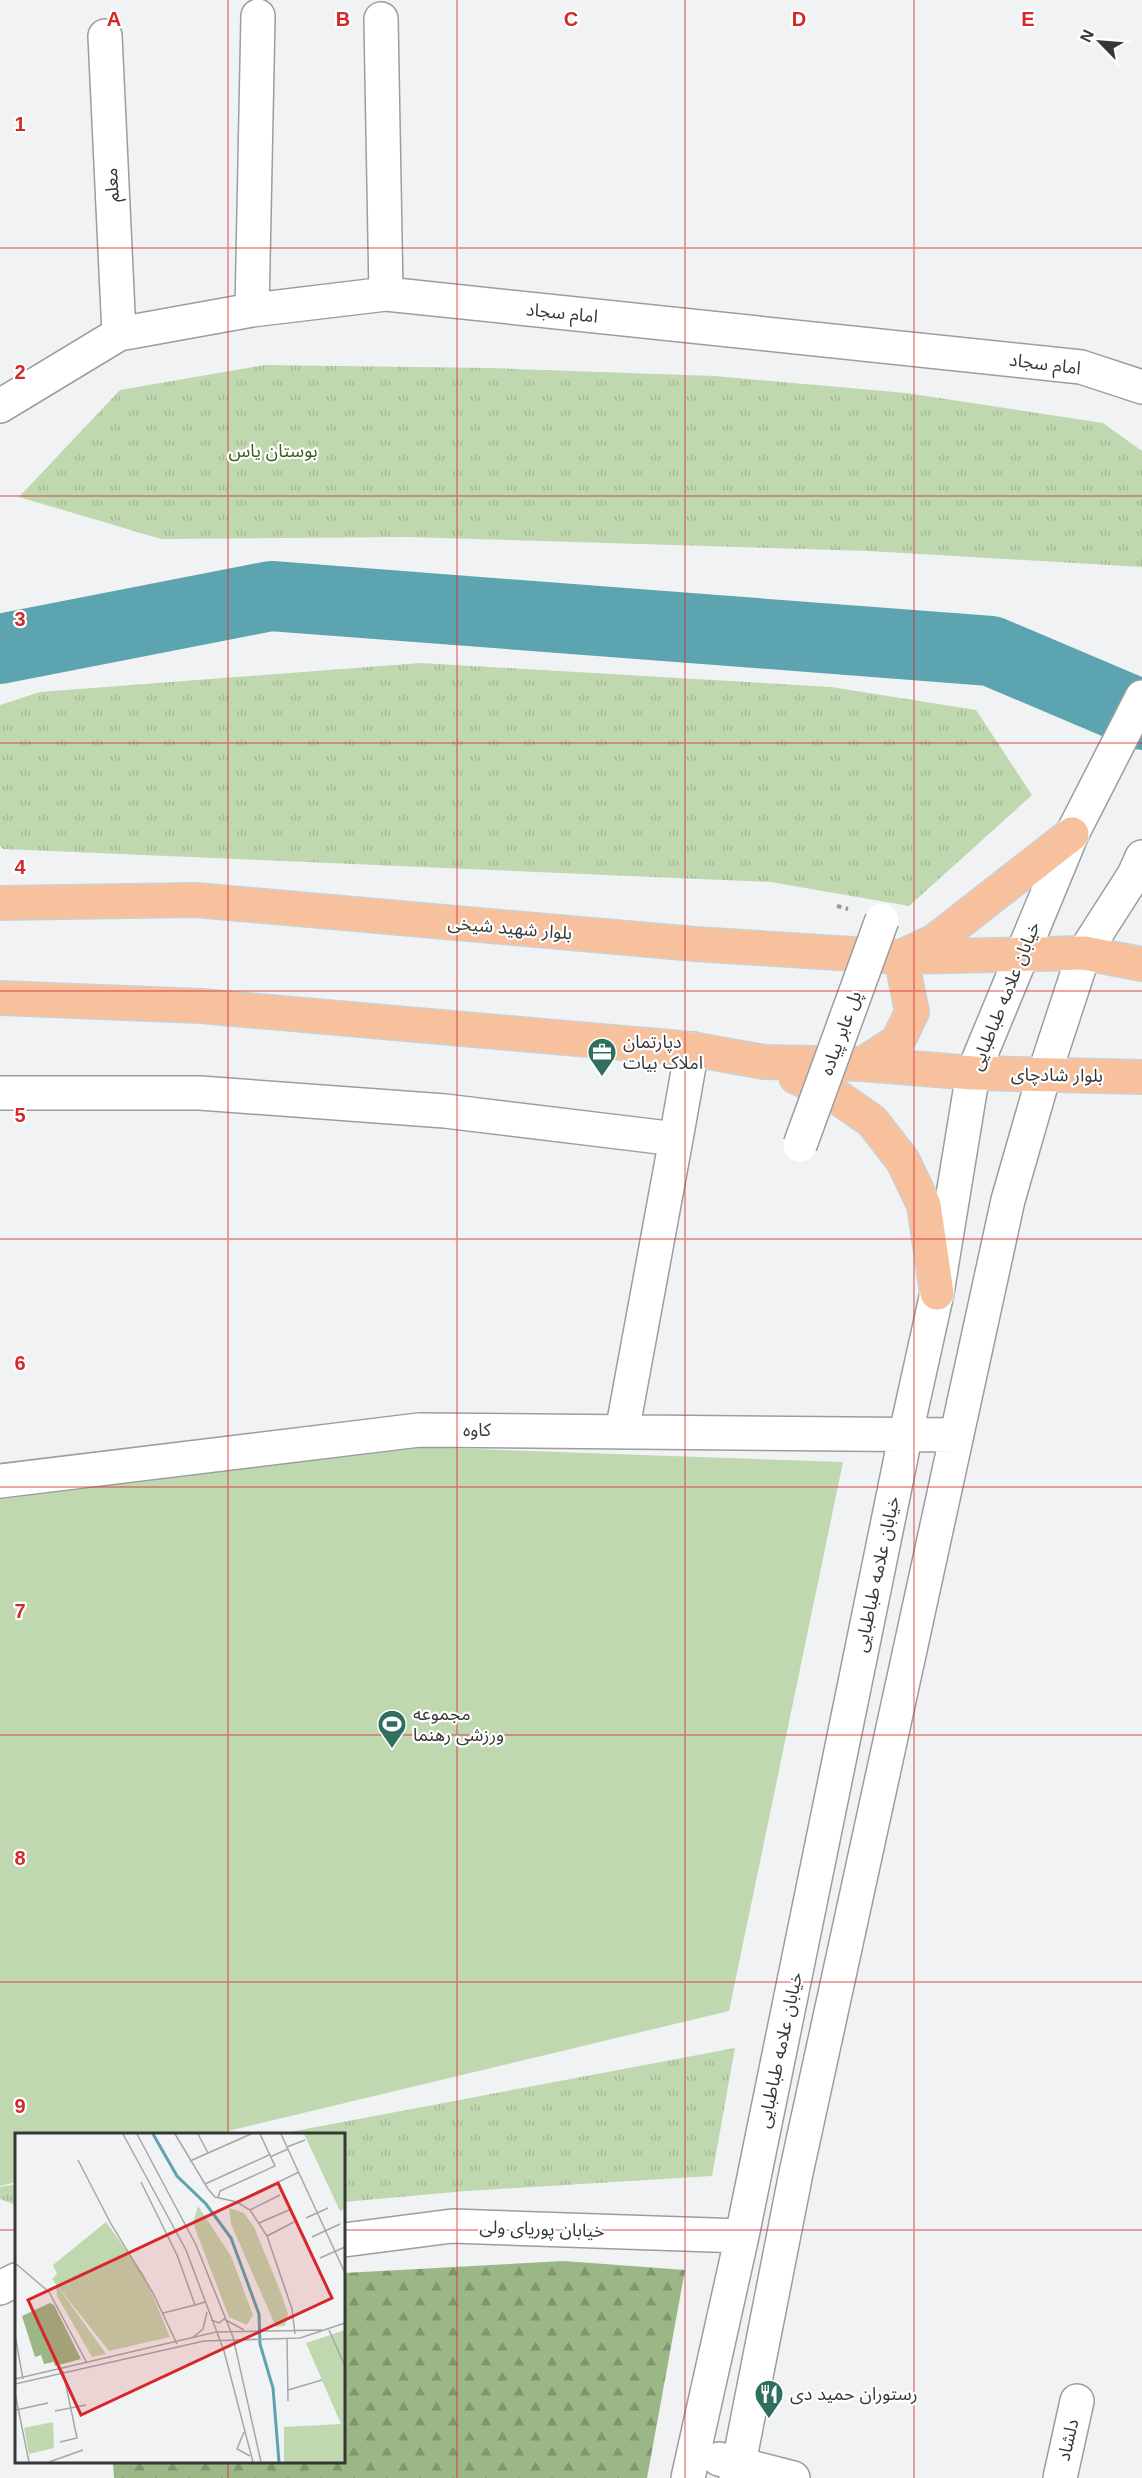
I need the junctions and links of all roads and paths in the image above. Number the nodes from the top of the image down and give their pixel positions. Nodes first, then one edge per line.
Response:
1 (258, 16) dead end
2 (381, 19) dead end
3 (105, 36) dead end
4 (386, 294) junction
5 (252, 310) junction
6 (119, 334) junction
7 (1142, 387) edge
8 (0, 406) edge
9 (1142, 697) edge
10 (1072, 834) junction
11 (1138, 866) edge
12 (0, 903) edge
13 (882, 920) dead end
14 (1084, 953) junction
15 (1020, 956) junction
16 (902, 957) junction
17 (1142, 964) edge
18 (0, 998) edge
19 (692, 1049) junction
20 (764, 1062) junction
21 (863, 1064) junction
22 (973, 1073) junction
23 (1044, 1075) junction
24 (1142, 1077) edge
25 (0, 1093) edge
26 (676, 1139) junction
27 (800, 1145) dead end
28 (938, 1293) junction
29 (622, 1431) junction
30 (906, 1433) junction
31 (957, 1434) junction
32 (0, 1481) edge
33 (742, 2236) junction
34 (345, 2240) edge
35 (15, 2280) edge
36 (0, 2288) edge
37 (1077, 2401) dead end
38 (691, 2465) edge
39 (737, 2471) edge
40 (793, 2478) edge
41 (1060, 2478) edge

1 - 5 street
2 - 4 street
3 - 6 street, معلم
4 - 5 street, امام سجاد
4 - 7 street, امام سجاد
5 - 6 street, امام سجاد
6 - 8 street, امام سجاد
9 - 10 street, خیابان علامه طباطبایی
10 - 15 street, خیابان علامه طباطبایی
10 - 16 main road
11 - 14 street
12 - 16 main road, بلوار شهید شیخی
13 - 27 street, پل عابر پیاده, bridge
14 - 15 main road
14 - 17 main road
14 - 23 street
15 - 16 main road, بلوار شهید شیخی
15 - 22 street, خیابان علامه طباطبایی
16 - 21 main road
18 - 19 main road
19 - 20 main road
19 - 26 street
20 - 21 main road
20 - 28 main road
21 - 22 main road
22 - 23 main road, بلوار شادچای
22 - 28 street, خیابان علامه طباطبایی
23 - 24 main road, بلوار شادچای
23 - 31 street
25 - 26 street
26 - 29 street
28 - 30 street, خیابان علامه طباطبایی
29 - 30 street, کاوه
29 - 32 street, کاوه
30 - 31 street, کاوه
30 - 33 street, خیابان علامه طباطبایی
31 - 39 street
33 - 34 street, خیابان پوریای ولی
33 - 38 street, خیابان علامه طباطبایی
35 - 36 street
37 - 41 street, دلشاد
38 - 39 street
39 - 40 street

